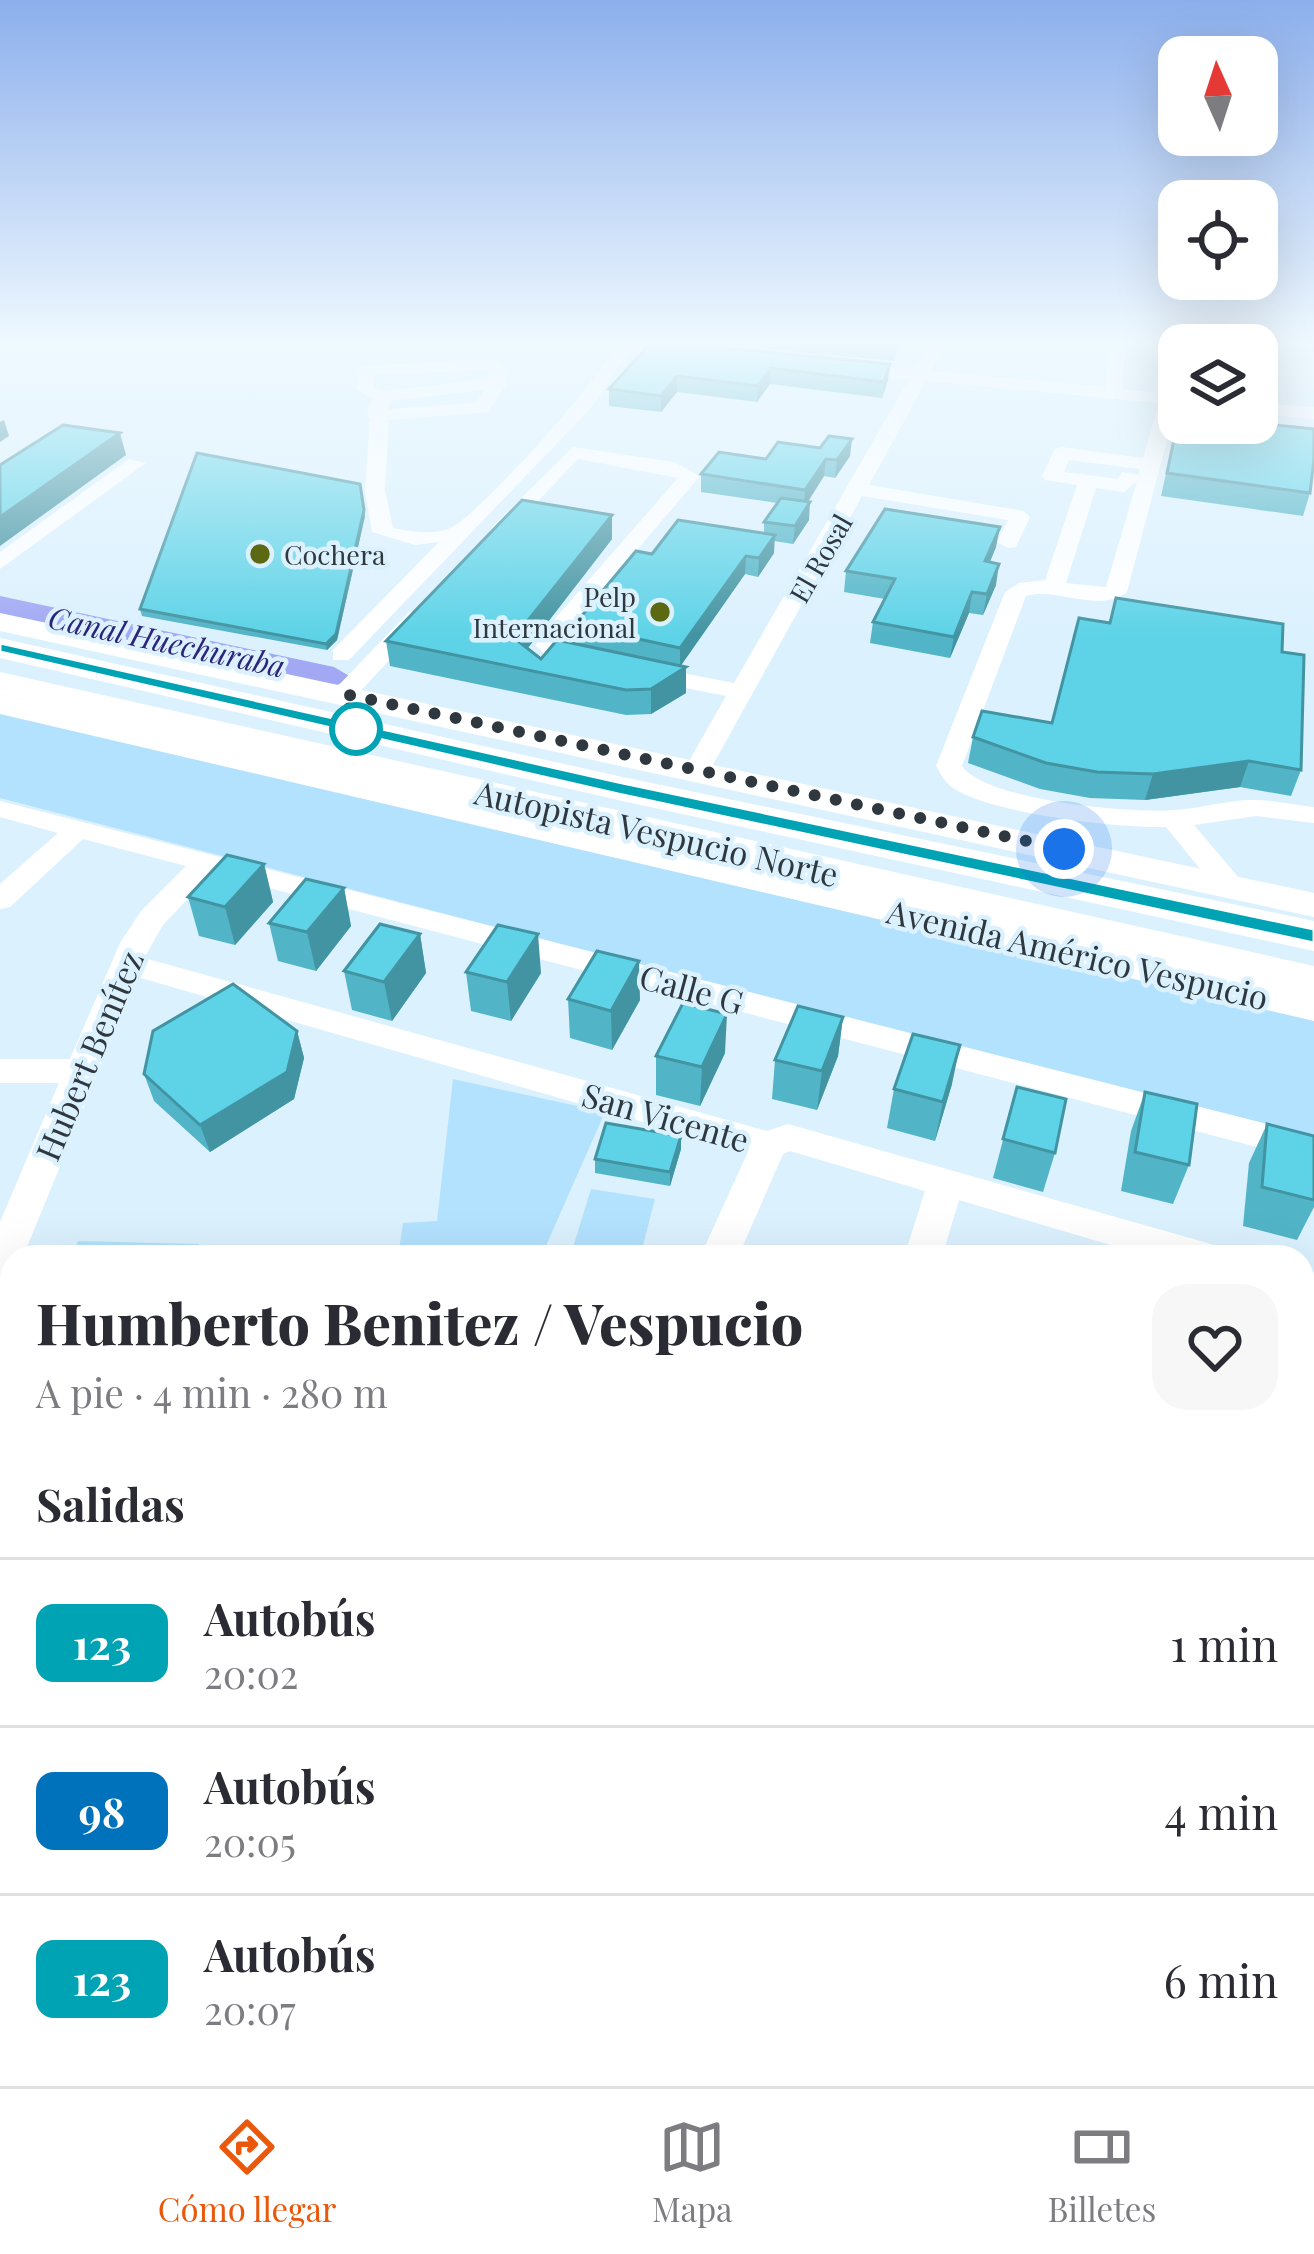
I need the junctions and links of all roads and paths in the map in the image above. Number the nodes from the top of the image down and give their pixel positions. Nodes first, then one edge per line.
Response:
1 (377, 441) edge
2 (549, 441) edge
3 (886, 441) edge
4 (1156, 441) edge
5 (136, 463) dead end
6 (1138, 476) junction
7 (1088, 481) junction
8 (859, 489) junction
9 (459, 533) junction
10 (1008, 542) dead end
11 (480, 551) edge
12 (0, 562) edge
13 (1053, 589) junction
14 (434, 600) edge
15 (0, 622) edge
16 (0, 648) edge
17 (341, 655) dead end
18 (0, 683) edge
19 (743, 692) junction
20 (344, 694) junction
21 (0, 704) edge
22 (708, 772) junction
23 (401, 794) junction
24 (0, 809) edge
25 (1314, 815) edge
26 (1174, 819) junction
27 (78, 830) junction
28 (206, 863) junction
29 (832, 872) junction
30 (1229, 885) junction
31 (0, 900) edge
32 (1159, 901) junction
33 (1314, 905) edge
34 (1314, 936) edge
35 (126, 963) junction
36 (1314, 982) edge
37 (1314, 1007) edge
38 (0, 1071) edge
39 (82, 1071) junction
40 (769, 1144) junction
41 (1314, 1149) edge
42 (946, 1184) junction
43 (9, 1245) edge
44 (724, 1245) edge
45 (926, 1245) edge
46 (1122, 1245) edge

1 - 9 street
2 - 9 street
3 - 8 street, El Rosal
4 - 6 street
5 - 12 street
6 - 7 street
6 - 7 street
6 - 13 street
7 - 13 street
8 - 10 street
8 - 19 street, El Rosal
9 - 17 street
11 - 19 street
13 - 26 street
14 - 20 street
15 - 20 main road
16 - 32 highway, Autopista Vespucio Norte
18 - 29 highway, Autopista Vespucio Norte
19 - 22 street, El Rosal
20 - 22 main road
21 - 23 main road, Avenida Américo Vespucio
22 - 30 main road
22 - 32 highway
23 - 29 highway
23 - 37 main road, Avenida Américo Vespucio
24 - 27 street, Calle G
25 - 26 street
26 - 30 street
27 - 28 street, Calle G
27 - 31 street
28 - 35 street, Hubert Benítez
28 - 41 street, Calle G
29 - 36 highway, Autopista Vespucio Norte
30 - 33 main road
32 - 34 highway, Autopista Vespucio Norte
35 - 39 street, Hubert Benítez
35 - 40 street, San Vicente
38 - 39 street
39 - 43 street, Hubert Benítez
40 - 42 street, San Vicente
40 - 44 street
42 - 45 street
42 - 46 street, San Vicente

